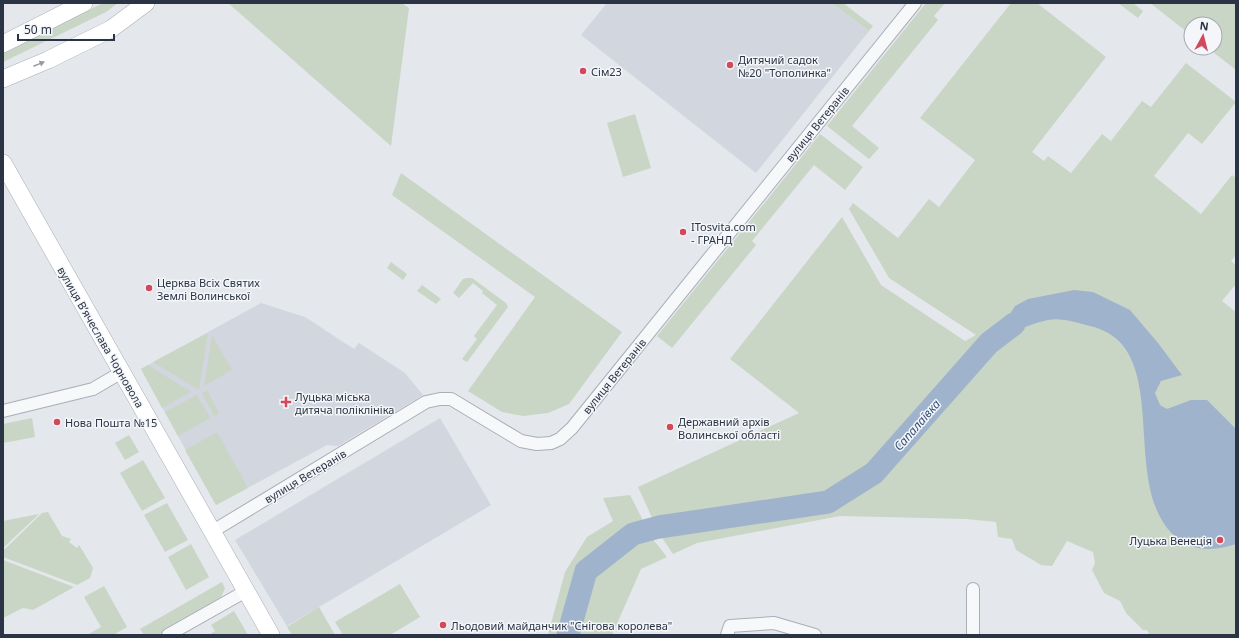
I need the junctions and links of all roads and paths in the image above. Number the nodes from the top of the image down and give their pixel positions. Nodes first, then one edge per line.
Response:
1 (84, 3) edge
2 (146, 3) edge
3 (915, 3) edge
4 (3, 44) edge
5 (3, 79) edge
6 (3, 163) edge
7 (122, 372) junction
8 (3, 411) edge
9 (213, 532) junction
10 (973, 589) dead end
11 (246, 591) junction
12 (168, 635) edge
13 (271, 635) edge
14 (727, 635) edge
15 (815, 635) edge
16 (973, 635) edge

1 - 4 street
5 -> 2 street
3 - 9 street, вулиця Ветеранів
6 - 7 street, вулиця Вʼячеслава Чорновола
7 - 8 street
7 - 9 street, вулиця Вʼячеслава Чорновола
9 - 11 street, вулиця Вʼячеслава Чорновола
10 - 16 street
11 - 12 street
11 - 13 street, вулиця Вʼячеслава Чорновола
14 - 15 street

